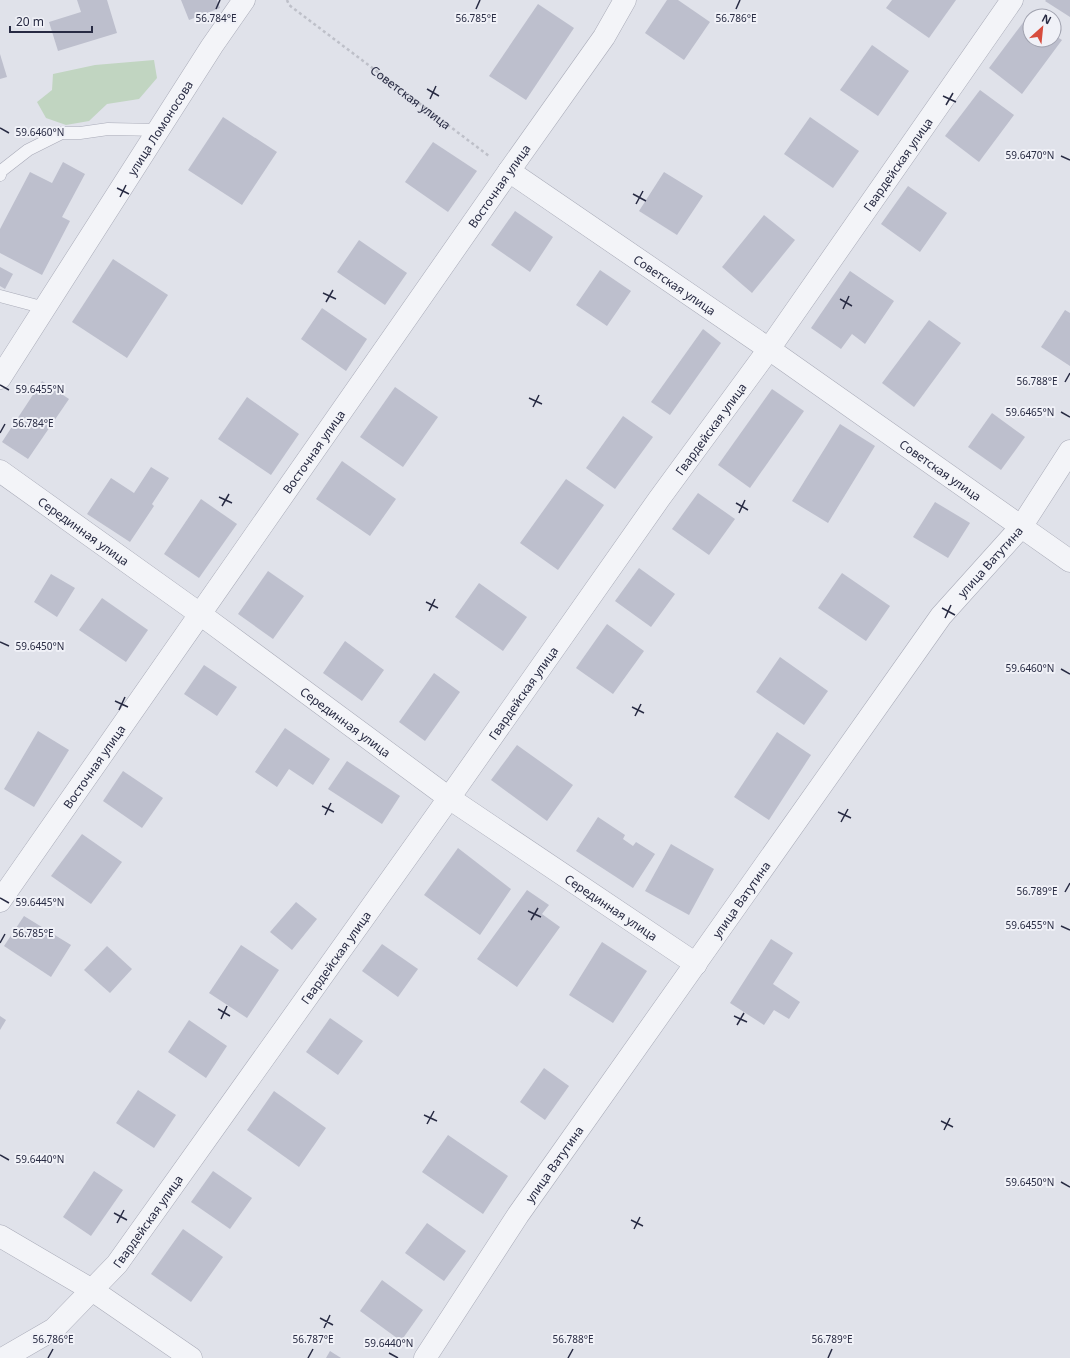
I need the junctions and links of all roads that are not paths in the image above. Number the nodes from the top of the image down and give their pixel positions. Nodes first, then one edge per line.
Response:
1 (244, 0) edge
2 (625, 0) edge
3 (1012, 0) edge
4 (159, 130) junction
5 (509, 171) junction
6 (0, 175) edge
7 (0, 296) edge
8 (45, 308) junction
9 (769, 349) junction
10 (0, 378) edge
11 (1070, 451) edge
12 (0, 471) edge
13 (1021, 527) junction
14 (1070, 561) edge
15 (200, 614) junction
16 (449, 798) junction
17 (0, 901) edge
18 (696, 964) junction
19 (0, 1236) edge
20 (92, 1290) junction
21 (4, 1358) edge
22 (191, 1358) edge
23 (425, 1358) edge

1 - 4 street, улица Ломоносова
2 - 5 street, Восточная улица
3 - 9 street, Гвардейская улица
4 - 6 lane
4 - 8 street, улица Ломоносова
5 - 9 street, Советская улица
5 - 15 street, Восточная улица
7 - 8 lane
8 - 10 street, улица Ломоносова
9 - 13 street, Советская улица
9 - 16 street, Гвардейская улица
11 - 13 street, улица Ватутина
12 - 15 street, Серединная улица
13 - 14 street, Советская улица
13 - 18 street, улица Ватутина
15 - 16 street, Серединная улица
15 - 17 street, Восточная улица
16 - 18 street, Серединная улица
16 - 20 street, Гвардейская улица
18 - 23 street, улица Ватутина
19 - 20 street
20 - 21 street, Гвардейская улица
20 - 22 street

